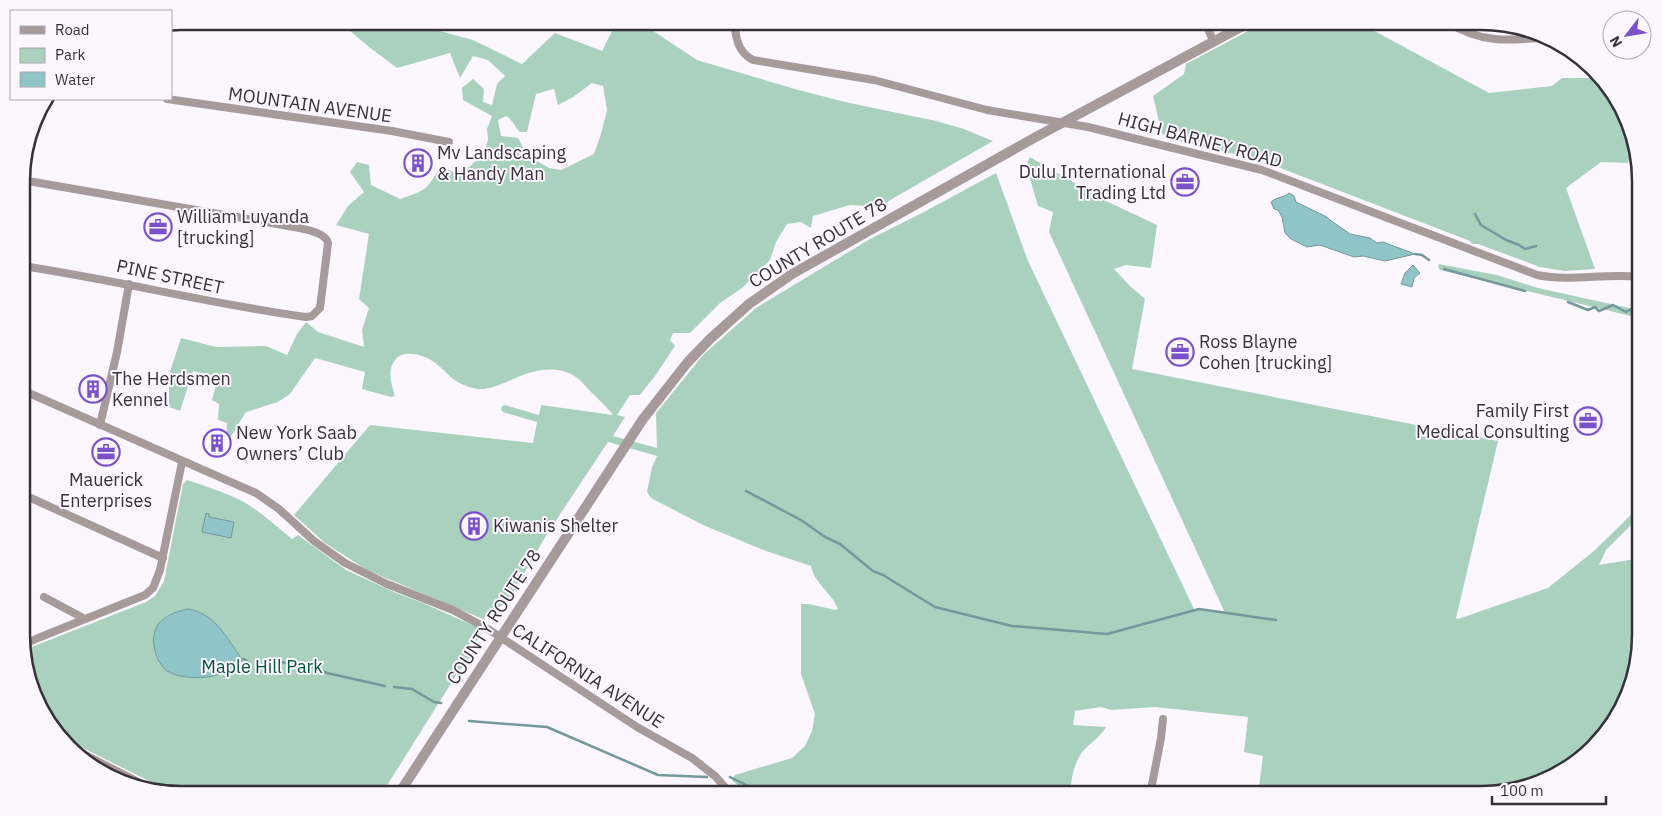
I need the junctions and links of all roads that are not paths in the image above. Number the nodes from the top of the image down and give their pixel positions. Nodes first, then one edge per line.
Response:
1 (735, 30) edge
2 (1208, 30) edge
3 (1236, 30) edge
4 (1460, 30) edge
5 (1530, 38) edge
6 (1214, 42) junction
7 (172, 100) edge
8 (1063, 122) junction
9 (449, 142) dead end
10 (30, 181) edge
11 (30, 267) edge
12 (1632, 277) edge
13 (129, 284) junction
14 (30, 394) edge
15 (100, 425) junction
16 (182, 462) junction
17 (30, 498) edge
18 (163, 558) junction
19 (44, 597) dead end
20 (85, 619) junction
21 (500, 637) junction
22 (30, 642) edge
23 (1162, 719) dead end
24 (404, 786) edge
25 (724, 786) edge
26 (1152, 786) edge

1 - 8 street, HIGH BARNEY ROAD
2 - 6 street
3 - 6 street, COUNTY ROUTE 78
4 - 5 street
6 - 8 street, COUNTY ROUTE 78
7 - 9 street, MOUNTAIN AVENUE
8 - 12 street, HIGH BARNEY ROAD
8 - 21 street, COUNTY ROUTE 78
10 - 13 street, PINE STREET
11 - 13 street, PINE STREET
13 - 15 street
14 - 15 street, CALIFORNIA AVENUE
15 - 16 street, CALIFORNIA AVENUE
16 - 18 street
16 - 21 street, CALIFORNIA AVENUE
17 - 18 street
18 - 20 street
19 - 20 street
20 - 22 street
21 - 24 street, COUNTY ROUTE 78
21 - 25 street, CALIFORNIA AVENUE
23 - 26 street

